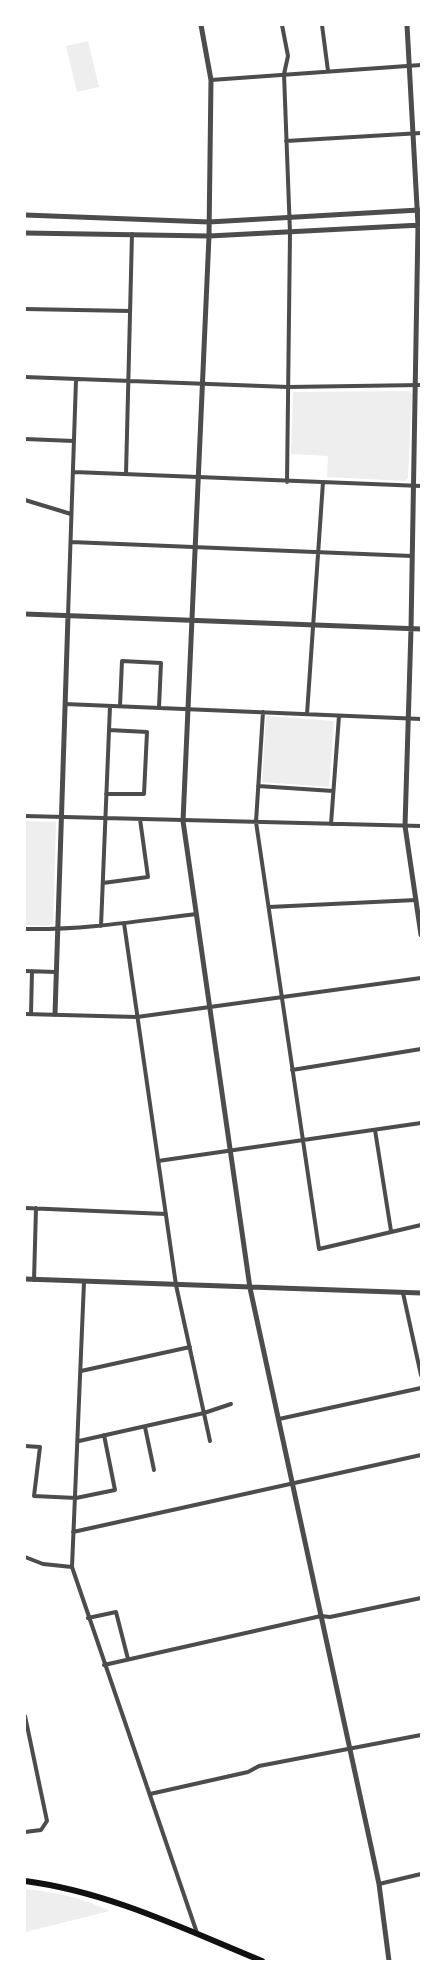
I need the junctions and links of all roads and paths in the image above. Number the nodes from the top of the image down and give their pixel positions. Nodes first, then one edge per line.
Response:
1 (201, 25) edge
2 (282, 25) edge
3 (322, 25) edge
4 (407, 25) edge
5 (421, 65) edge
6 (409, 66) junction
7 (328, 72) junction
8 (284, 74) junction
9 (211, 80) junction
10 (413, 133) junction
11 (421, 133) edge
12 (286, 142) junction
13 (419, 210) edge
14 (25, 215) edge
15 (290, 217) junction
16 (209, 222) junction
17 (419, 225) edge
18 (25, 233) edge
19 (290, 233) junction
20 (132, 234) junction
21 (209, 236) junction
22 (25, 309) edge
23 (130, 311) junction
24 (25, 377) edge
25 (76, 380) junction
26 (130, 380) junction
27 (201, 384) junction
28 (418, 385) edge
29 (288, 387) junction
30 (25, 439) edge
31 (74, 441) junction
32 (74, 472) junction
33 (126, 474) junction
34 (198, 478) junction
35 (286, 482) junction
36 (323, 482) junction
37 (413, 486) junction
38 (421, 486) edge
39 (25, 500) edge
40 (71, 514) junction
41 (71, 542) junction
42 (194, 548) junction
43 (318, 552) junction
44 (412, 556) junction
45 (25, 614) edge
46 (68, 616) junction
47 (192, 620) junction
48 (314, 625) junction
49 (411, 628) junction
50 (421, 629) edge
51 (65, 704) junction
52 (110, 706) junction
53 (120, 706) junction
54 (159, 707) junction
55 (187, 708) junction
56 (262, 712) junction
57 (307, 714) junction
58 (339, 716) junction
59 (408, 718) junction
60 (421, 719) edge
61 (109, 730) junction
62 (258, 786) junction
63 (333, 791) junction
64 (106, 794) junction
65 (25, 816) edge
66 (61, 818) junction
67 (105, 818) junction
68 (140, 819) junction
69 (183, 821) junction
70 (256, 822) junction
71 (331, 824) junction
72 (405, 826) junction
73 (421, 826) edge
74 (103, 883) junction
75 (416, 900) junction
76 (269, 907) junction
77 (196, 914) junction
78 (124, 923) junction
79 (101, 926) junction
80 (25, 929) edge
81 (58, 929) junction
82 (421, 934) edge
83 (25, 971) edge
84 (32, 971) junction
85 (56, 972) junction
86 (421, 978) edge
87 (282, 997) junction
88 (210, 1008) junction
89 (25, 1014) edge
90 (31, 1014) junction
91 (55, 1014) junction
92 (137, 1018) junction
93 (421, 1049) edge
94 (292, 1070) junction
95 (421, 1123) edge
96 (375, 1130) junction
97 (303, 1141) junction
98 (230, 1151) junction
99 (158, 1161) junction
100 (25, 1208) edge
101 (36, 1208) junction
102 (166, 1214) junction
103 (421, 1225) edge
104 (391, 1231) junction
105 (25, 1279) edge
106 (34, 1280) junction
107 (84, 1282) junction
108 (176, 1285) junction
109 (250, 1288) junction
110 (403, 1293) junction
111 (421, 1293) edge
112 (190, 1346) junction
113 (81, 1371) junction
114 (421, 1375) edge
115 (421, 1388) edge
116 (231, 1404) dead end
117 (204, 1412) junction
118 (279, 1419) junction
119 (145, 1427) junction
120 (104, 1435) junction
121 (79, 1441) junction
122 (210, 1441) dead end
123 (25, 1446) edge
124 (421, 1455) edge
125 (154, 1470) dead end
126 (292, 1485) junction
127 (76, 1498) junction
128 (74, 1532) junction
129 (25, 1557) edge
130 (72, 1567) junction
131 (421, 1598) edge
132 (321, 1616) junction
133 (88, 1618) junction
134 (128, 1659) junction
135 (104, 1666) junction
136 (25, 1716) edge
137 (421, 1735) edge
138 (350, 1747) junction
139 (150, 1794) junction
140 (25, 1832) edge
141 (421, 1874) edge
142 (25, 1881) edge
143 (379, 1884) junction
144 (197, 1935) junction
145 (262, 1961) edge
146 (388, 1961) edge

1 - 9 street
2 - 8 street
3 - 7 street
4 - 6 street
5 - 6 street
6 - 7 street
6 - 10 street
7 - 8 street
8 - 9 street
8 - 12 street
9 - 16 street
10 - 11 street
10 - 12 street
10 - 13 street
12 - 15 street
13 - 15 street
13 - 17 street
14 - 16 street
15 - 16 street
15 - 19 street
16 - 21 street
17 - 19 street
17 - 28 street
18 - 20 street
19 - 21 street
19 - 29 street
20 - 21 street
20 - 23 street
21 - 27 street
22 - 23 street
23 - 26 street
24 - 25 street
25 - 26 street
25 - 31 street
26 - 27 street
26 - 33 street
27 - 29 street
27 - 34 street
28 - 29 street
28 - 37 street
29 - 35 street
30 - 31 street
31 - 32 street
32 - 33 street
32 - 40 street
33 - 34 street
34 - 35 street
34 - 42 street
35 - 36 street
36 - 37 street
36 - 43 street
37 - 38 street
37 - 44 street
39 - 40 street
40 - 41 street
41 - 42 street
41 - 46 street
42 - 43 street
42 - 47 street
43 - 44 street
43 - 48 street
44 - 49 street
45 - 46 street
46 - 47 street
46 - 51 street
47 - 48 street
47 - 55 street
48 - 49 street
48 - 57 street
49 - 50 street
49 - 59 street
51 - 52 street
51 - 66 street
52 - 53 street
52 - 61 street
53 - 54 street
53 - 54 street
54 - 55 street
55 - 56 street
55 - 69 street
56 - 57 street
56 - 62 street
57 - 58 street
58 - 59 street
58 - 63 street
59 - 60 street
59 - 72 street
61 - 64 street
61 - 64 street
62 - 63 street
62 - 70 street
63 - 71 street
64 - 67 street
65 - 66 street
66 - 67 street
66 - 81 street
67 - 68 street
67 - 74 street
68 - 69 street
68 - 74 street
69 - 70 street
69 - 77 street
70 - 71 street
70 - 76 street
71 - 72 street
72 - 73 street
72 - 75 street
74 - 79 street
75 - 76 street
75 - 82 street
76 - 87 street
77 - 78 street
77 - 88 street
78 - 79 street
78 - 92 street
79 - 81 street
80 - 81 street
81 - 85 street
83 - 84 street
84 - 85 street
84 - 90 street
85 - 91 street
86 - 87 street
87 - 88 street
87 - 94 street
88 - 92 street
88 - 98 street
89 - 90 street
90 - 91 street
91 - 92 street
92 - 99 street
93 - 94 street
94 - 97 street
95 - 96 street
96 - 97 street
96 - 104 street
97 - 98 street
97 - 104 street
98 - 99 street
98 - 109 street
99 - 102 street
100 - 101 street
101 - 102 street
101 - 106 street
102 - 108 street
103 - 104 street
105 - 106 street
106 - 107 street
107 - 108 street
107 - 113 street
108 - 109 street
108 - 112 street
109 - 110 street
109 - 118 street
110 - 111 street
110 - 114 street
112 - 113 street
112 - 117 street
113 - 121 street
115 - 118 street
116 - 117 street
117 - 119 street
117 - 122 street
118 - 126 street
119 - 120 street
119 - 125 street
120 - 121 street
120 - 127 street
121 - 127 street
123 - 127 street
124 - 126 street
126 - 128 street
126 - 132 street
127 - 128 street
128 - 130 street
129 - 130 street
130 - 133 street
131 - 132 street
132 - 134 street
132 - 138 street
133 - 134 street
133 - 135 street
134 - 135 street
135 - 139 street
136 - 140 street
137 - 138 street
138 - 139 street
138 - 143 street
139 - 144 street
141 - 143 street
142 - 144 main road
143 - 146 street
144 - 145 main road

